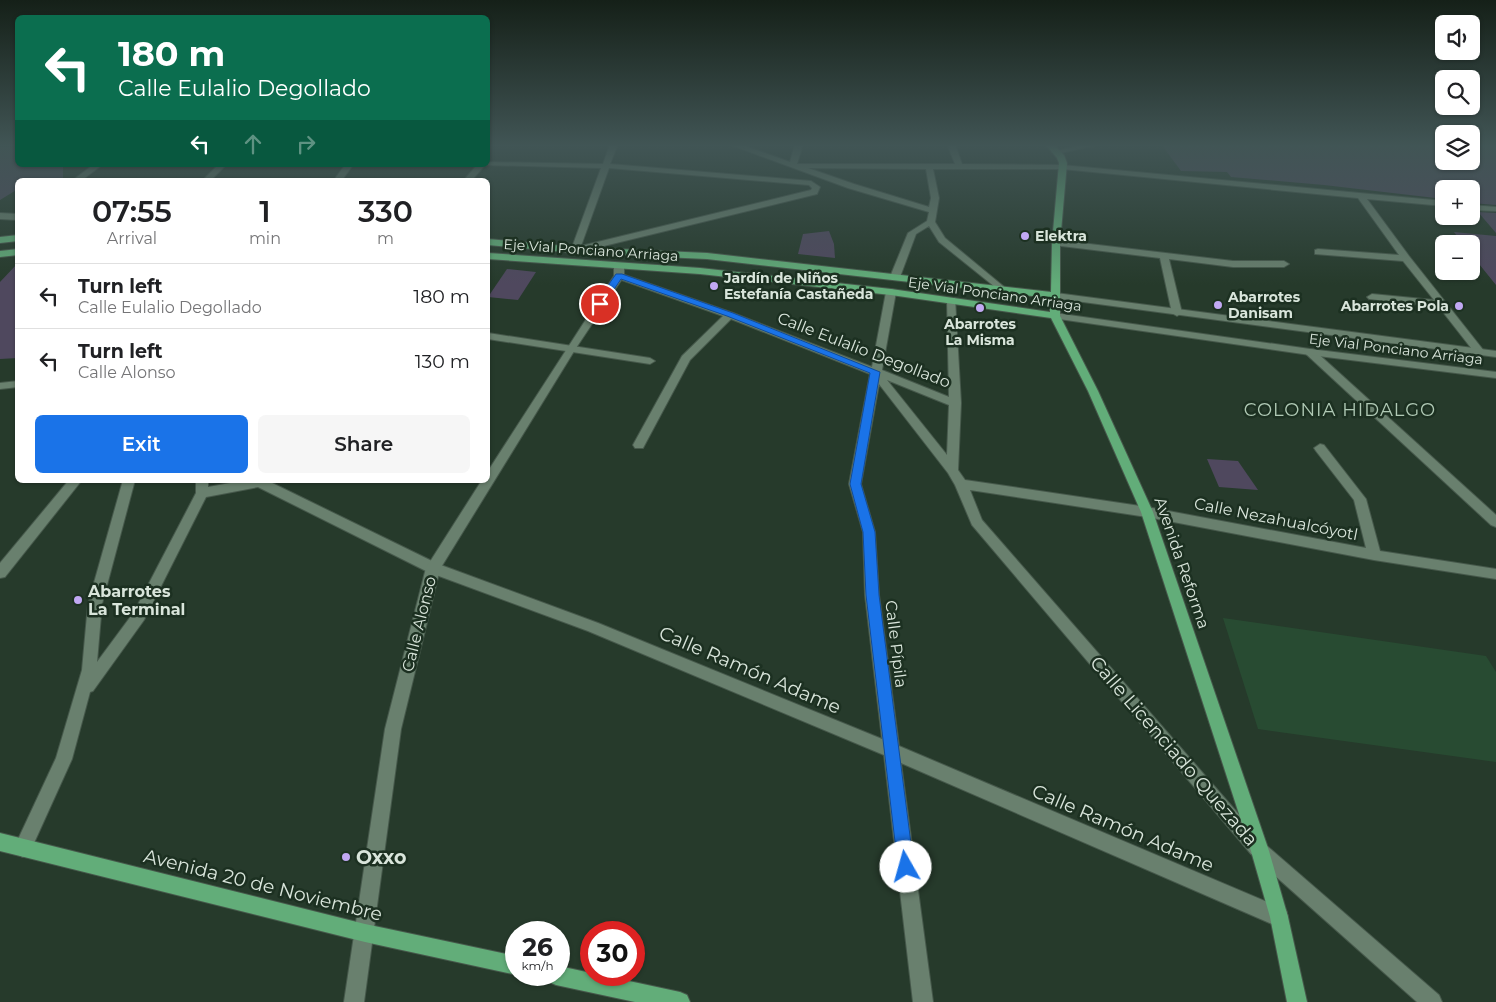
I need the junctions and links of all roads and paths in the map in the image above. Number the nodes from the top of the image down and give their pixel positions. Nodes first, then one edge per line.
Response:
1 (598, 191) edge
2 (814, 191) edge
3 (867, 191) edge
4 (934, 191) edge
5 (1060, 191) edge
6 (1309, 191) edge
7 (1361, 196) junction
8 (1435, 203) edge
9 (1480, 208) edge
10 (1496, 209) edge
11 (932, 210) junction
12 (0, 216) edge
13 (15, 217) edge
14 (931, 222) junction
15 (15, 238) edge
16 (0, 240) edge
17 (490, 242) edge
18 (1056, 243) junction
19 (575, 250) junction
20 (15, 252) edge
21 (1318, 252) dead end
22 (0, 254) edge
23 (1164, 255) junction
24 (490, 256) edge
25 (1406, 258) junction
26 (1284, 264) dead end
27 (619, 271) junction
28 (895, 277) junction
29 (1000, 288) junction
30 (891, 292) junction
31 (1056, 296) junction
32 (1372, 297) dead end
33 (952, 300) junction
34 (1442, 304) junction
35 (1177, 313) junction
36 (730, 314) junction
37 (1055, 316) junction
38 (490, 336) edge
39 (571, 348) junction
40 (1310, 352) junction
41 (1479, 352) junction
42 (1496, 354) edge
43 (650, 361) dead end
44 (875, 372) junction
45 (1496, 375) edge
46 (15, 384) edge
47 (0, 386) edge
48 (955, 403) junction
49 (638, 446) dead end
50 (1320, 448) dead end
51 (952, 470) junction
52 (490, 477) edge
53 (74, 483) edge
54 (128, 483) edge
55 (237, 483) edge
56 (264, 483) edge
57 (486, 483) edge
58 (961, 484) junction
59 (202, 486) edge
60 (1147, 512) junction
61 (1496, 522) edge
62 (1374, 555) junction
63 (433, 568) junction
64 (0, 574) edge
65 (1496, 574) edge
66 (82, 693) junction
67 (892, 751) junction
68 (0, 842) edge
69 (23, 848) junction
70 (1260, 851) junction
71 (1279, 918) junction
72 (365, 933) junction
73 (505, 964) edge
74 (570, 978) edge
75 (354, 1002) edge
76 (680, 1002) edge
77 (923, 1002) edge
78 (1297, 1002) edge
79 (1432, 1002) edge

1 - 19 street
2 - 19 street
3 - 11 street
4 - 11 street
5 - 18 main road, Avenida Reforma
6 - 7 street
7 - 8 street
7 - 25 street
9 - 10 street
11 - 14 street
12 - 13 street
14 - 28 street
14 - 29 street
15 - 16 main road
17 - 19 main road, Eje Vial Ponciano Arriaga
18 - 23 street
18 - 31 main road, Avenida Reforma
19 - 28 main road, Eje Vial Ponciano Arriaga
20 - 22 main road
21 - 25 street
23 - 26 street
23 - 35 street
24 - 27 main road, Eje Vial Ponciano Arriaga
25 - 34 street
27 - 30 main road, Eje Vial Ponciano Arriaga
27 - 36 street, Calle Eulalio Degollado
27 - 39 street, Calle Alonso
28 - 29 main road, Eje Vial Ponciano Arriaga
29 - 31 main road, Eje Vial Ponciano Arriaga
30 - 33 main road, Eje Vial Ponciano Arriaga
30 - 44 street, Calle Pípila
31 - 35 street, Eje Vial Ponciano Arriaga
31 - 37 main road, Avenida Reforma
32 - 34 street
33 - 37 main road, Eje Vial Ponciano Arriaga
33 - 48 street
34 - 41 street
35 - 41 street, Eje Vial Ponciano Arriaga
36 - 44 street, Calle Eulalio Degollado
36 - 49 street
37 - 40 street, Eje Vial Ponciano Arriaga
37 - 60 main road, Avenida Reforma
38 - 39 street
39 - 43 street
39 - 52 street, Calle Alonso
40 - 45 street, Eje Vial Ponciano Arriaga
40 - 61 street
41 - 42 street, Eje Vial Ponciano Arriaga
44 - 48 street, Calle Eulalio Degollado
44 - 51 street, Calle Licenciado Quezada
44 - 67 street, Calle Pípila
46 - 47 street
48 - 51 street
50 - 62 street
51 - 58 street, Calle Licenciado Quezada
53 - 64 street
54 - 66 street
55 - 59 street, Calle Ramón Adame
56 - 63 street, Calle Ramón Adame
57 - 63 street, Calle Alonso
58 - 60 street, Calle Nezahualcóyotl
58 - 70 street, Calle Licenciado Quezada
59 - 66 street
60 - 62 street, Calle Nezahualcóyotl
60 - 70 main road, Avenida Reforma
62 - 65 street, Calle Nezahualcóyotl
63 - 67 street, Calle Ramón Adame
63 - 72 street, Calle Alonso
66 - 69 street
67 - 71 street, Calle Ramón Adame
67 - 77 street, Calle Pípila
68 - 69 main road, Avenida 20 de Noviembre
69 - 72 main road, Avenida 20 de Noviembre
70 - 71 main road, Avenida Reforma
70 - 79 street, Calle Licenciado Quezada
71 - 78 main road, Avenida Reforma
72 - 73 main road, Avenida 20 de Noviembre
72 - 75 street, Calle Alonso
74 - 76 main road

